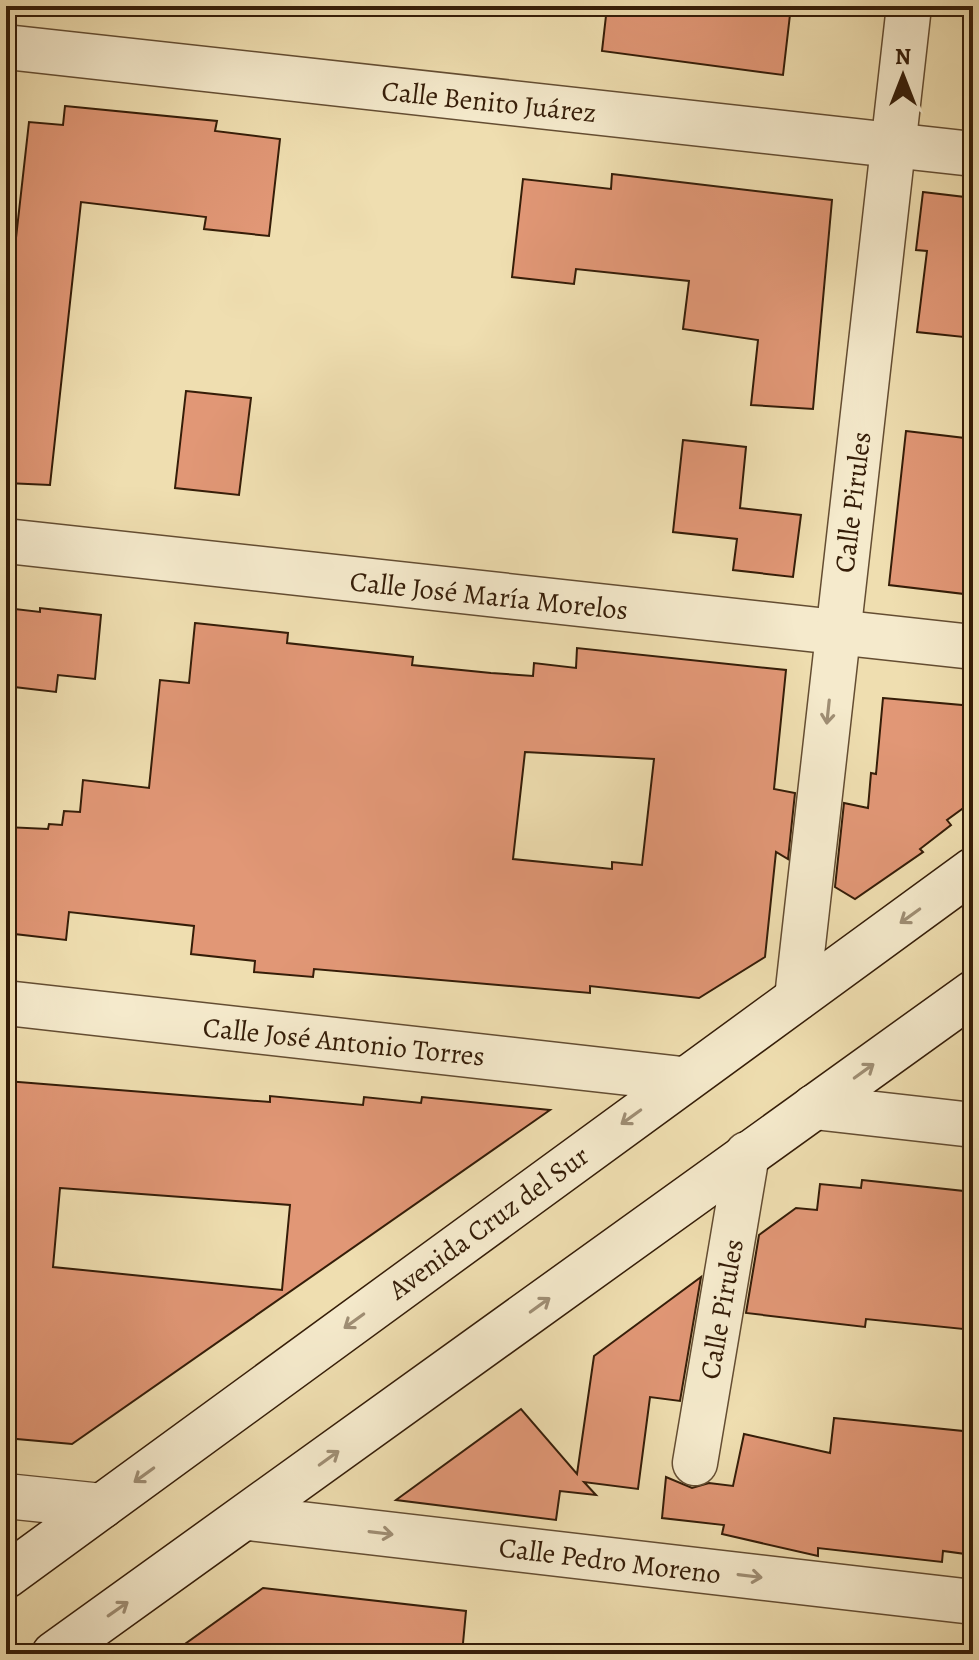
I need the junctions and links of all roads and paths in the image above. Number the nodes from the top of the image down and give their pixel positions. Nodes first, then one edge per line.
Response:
1 (909, 6) edge
2 (6, 47) edge
3 (893, 145) junction
4 (973, 154) edge
5 (6, 541) edge
6 (837, 635) junction
7 (973, 647) edge
8 (973, 870) edge
9 (973, 993) edge
10 (797, 998) junction
11 (6, 1003) edge
12 (682, 1079) junction
13 (814, 1107) junction
14 (973, 1125) edge
15 (747, 1154) junction
16 (695, 1463) dead end
17 (6, 1496) edge
18 (102, 1506) junction
19 (248, 1518) junction
20 (6, 1576) edge
21 (973, 1602) edge
22 (54, 1654) edge

1 - 3 street, Calle Pirules
2 - 3 street, Calle Benito Juárez
3 - 4 street, Calle Benito Juárez
3 - 6 street, Calle Pirules
5 - 6 street, Calle José María Morelos
6 - 7 street, Calle José María Morelos
6 -> 10 street, Calle Pirules
8 -> 10 street, Avenida Cruz del Sur
13 -> 9 street
10 - 12 street, Avenida Cruz del Sur
11 - 12 street, Calle José Antonio Torres
12 -> 18 street, Avenida Cruz del Sur
13 - 14 street
13 - 15 street
15 - 16 street, Calle Pirules
19 -> 15 street
17 - 18 street
18 - 20 street, Avenida Cruz del Sur
19 -> 21 street, Calle Pedro Moreno
22 -> 19 street

